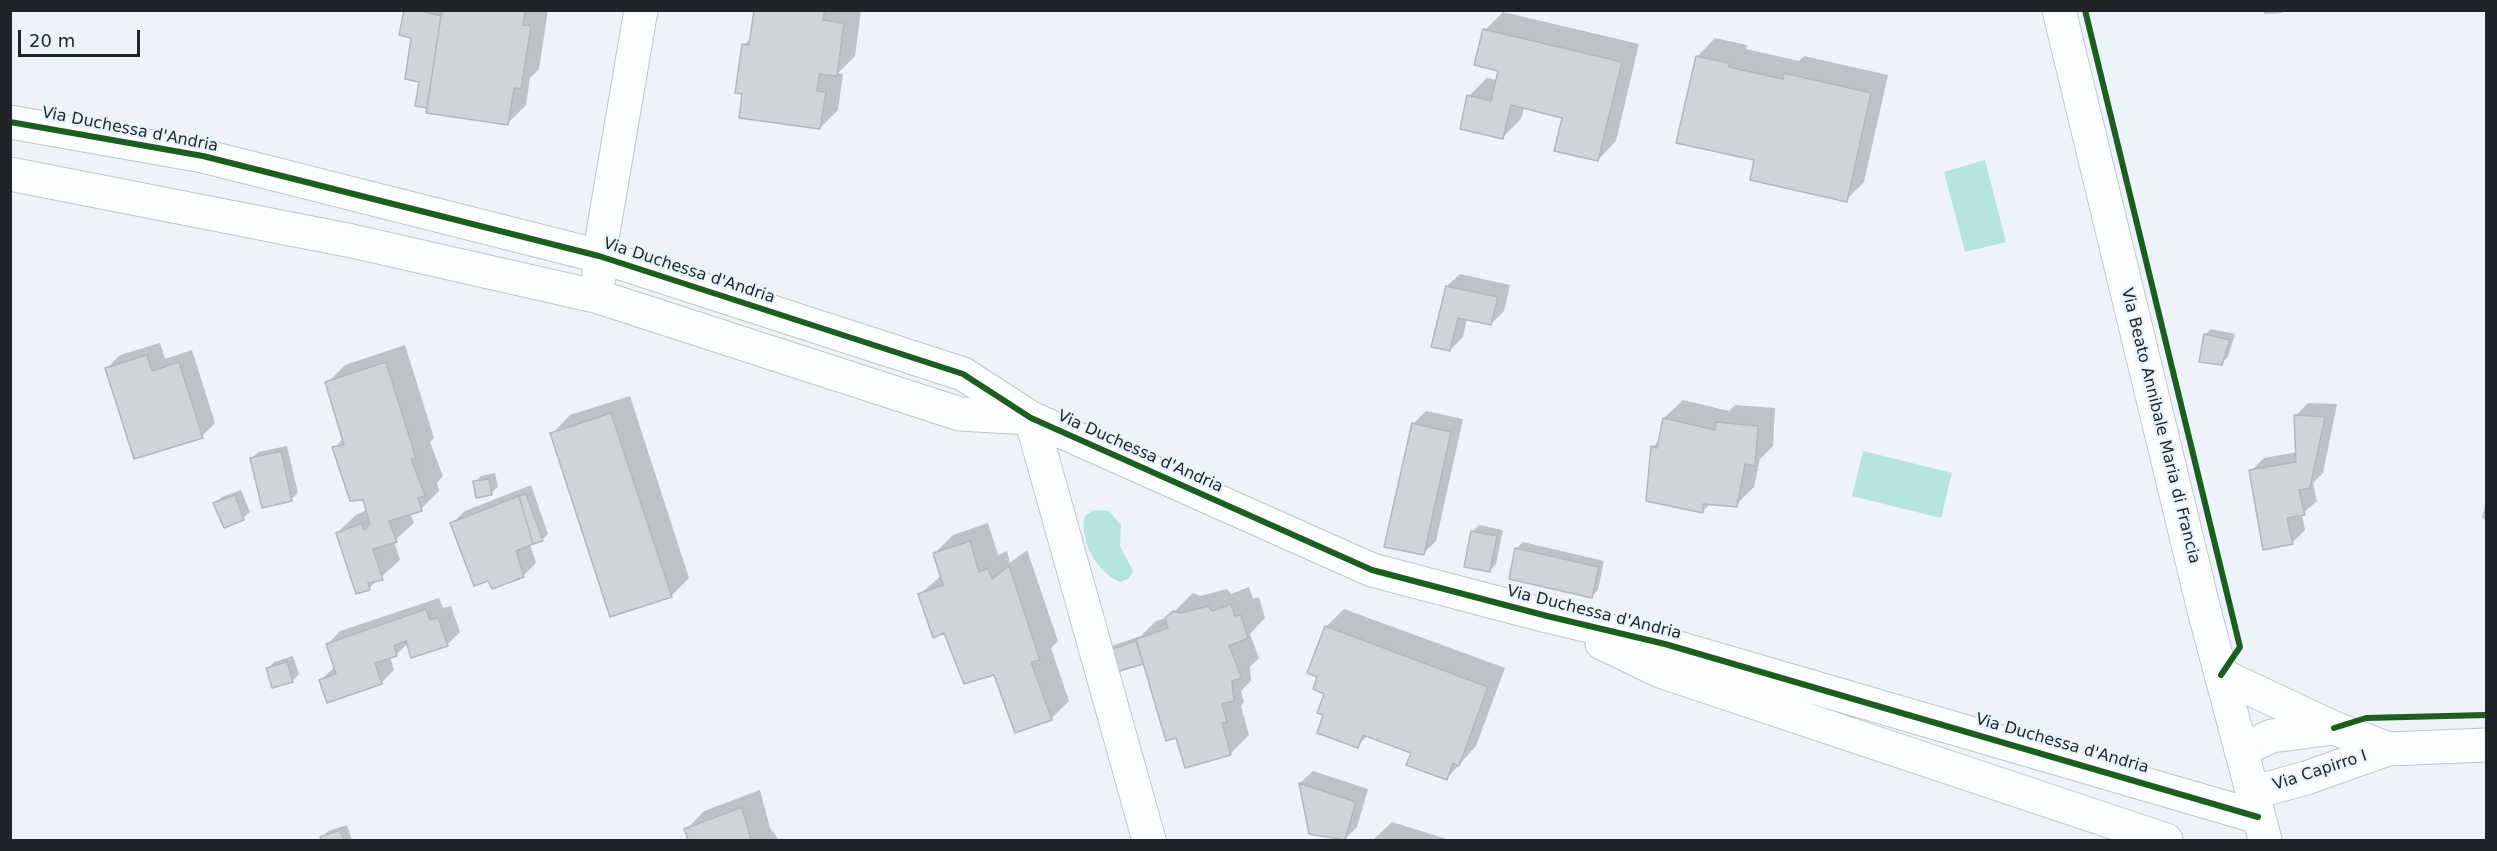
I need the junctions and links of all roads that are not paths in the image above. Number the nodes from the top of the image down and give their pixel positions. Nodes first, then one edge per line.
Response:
1 (641, 10) edge
2 (2059, 10) edge
3 (10, 122) edge
4 (10, 174) edge
5 (598, 256) junction
6 (598, 297) junction
7 (1031, 418) junction
8 (1547, 616) junction
9 (2221, 675) junction
10 (2334, 728) junction
11 (2487, 745) edge
12 (2388, 748) junction
13 (2241, 750) junction
14 (2176, 791) junction
15 (2258, 817) edge
16 (2145, 837) edge
17 (1149, 840) edge

1 - 5 street
2 - 9 street, Via Beato Annibale Maria di Francia
3 - 5 street, Via Duchessa d'Andria
4 - 6 street, Via Duchessa d'Andria
5 - 6 street
5 - 7 street, Via Duchessa d'Andria
6 - 7 street, Via Duchessa d'Andria
7 - 8 street, Via Duchessa d'Andria
7 - 17 street
8 - 14 street, Via Duchessa d'Andria
8 - 16 street, Via Duchessa d'Andria
9 - 10 street, Via Capirro I
9 - 13 street, Via Beato Annibale Maria di Francia
10 - 12 street, Via Capirro I
10 - 13 street, Via Capirro I
11 - 12 street, Via Capirro I
12 - 15 street, Via Capirro I
13 - 15 street, Via Beato Annibale Maria di Francia
14 - 15 street, Via Duchessa d'Andria
14 - 16 street

